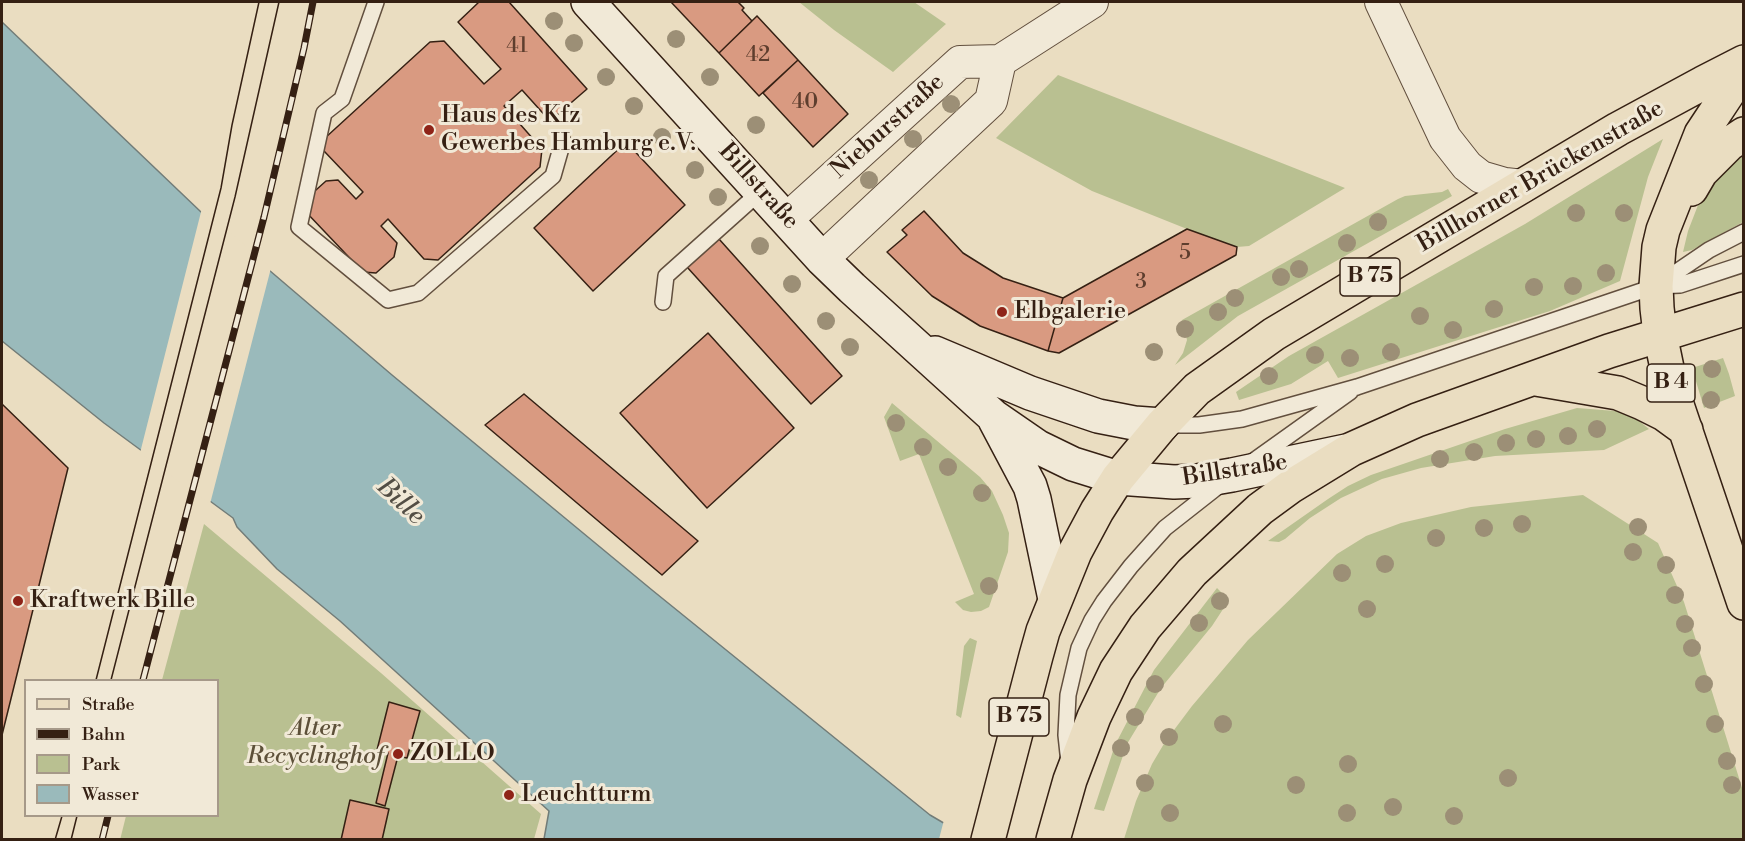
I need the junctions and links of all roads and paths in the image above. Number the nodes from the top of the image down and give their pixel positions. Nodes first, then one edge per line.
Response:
1 (376, 2) edge
2 (588, 2) edge
3 (1092, 2) edge
4 (1381, 2) edge
5 (1000, 61) junction
6 (1743, 63) edge
7 (1743, 69) edge
8 (1743, 134) edge
9 (563, 141) dead end
10 (1523, 186) junction
11 (761, 190) junction
12 (787, 219) junction
13 (1664, 231) junction
14 (1743, 232) edge
15 (822, 259) junction
16 (1743, 264) edge
17 (1656, 286) junction
18 (663, 302) dead end
19 (1743, 309) edge
20 (1660, 334) junction
21 (909, 341) junction
22 (1533, 378) junction
23 (1357, 387) junction
24 (993, 416) junction
25 (1162, 425) junction
26 (1686, 430) junction
27 (1352, 449) junction
28 (1232, 476) junction
29 (1118, 478) junction
30 (1055, 600) junction
31 (1743, 603) edge
32 (1070, 780) junction
33 (1055, 830) edge
34 (988, 840) edge

1 - 9 lane
2 - 11 main road, Billstraße
3 - 5 street
4 - 10 street
5 - 12 street, Nieburstraße
5 - 15 street, Nieburstraße
6 - 10 main road, Billhorner Brückenstraße / B 75
7 - 13 main road, Billhorner Brückenstraße
8 - 13 main road, Billhorner Brückenstraße
10 - 25 main road, Billhorner Brückenstraße / B 75
11 - 12 main road, Billstraße
11 - 18 lane
12 - 15 main road, Billstraße
13 - 17 main road, Billhorner Brückenstraße
14 - 17 lane
15 - 21 main road, Billstraße
16 - 17 lane
17 - 20 main road, Billhorner Brückenstraße
17 - 23 lane
19 - 20 main road, B 75
20 - 22 main road, B 75
20 - 26 main road, B 4
21 - 24 main road, Billstraße
21 - 25 main road, Billstraße
22 - 26 main road
22 - 27 main road, B 75
23 - 25 lane
23 - 28 lane
24 - 29 main road, Billstraße
24 - 30 main road
25 - 29 main road, B 75
26 - 31 main road, B 4
27 - 28 main road, Billstraße
27 - 32 main road, B 75
28 - 29 main road, Billstraße
28 - 32 lane
29 - 30 main road, B 75
30 - 34 main road, B 75
32 - 33 main road, B 75

